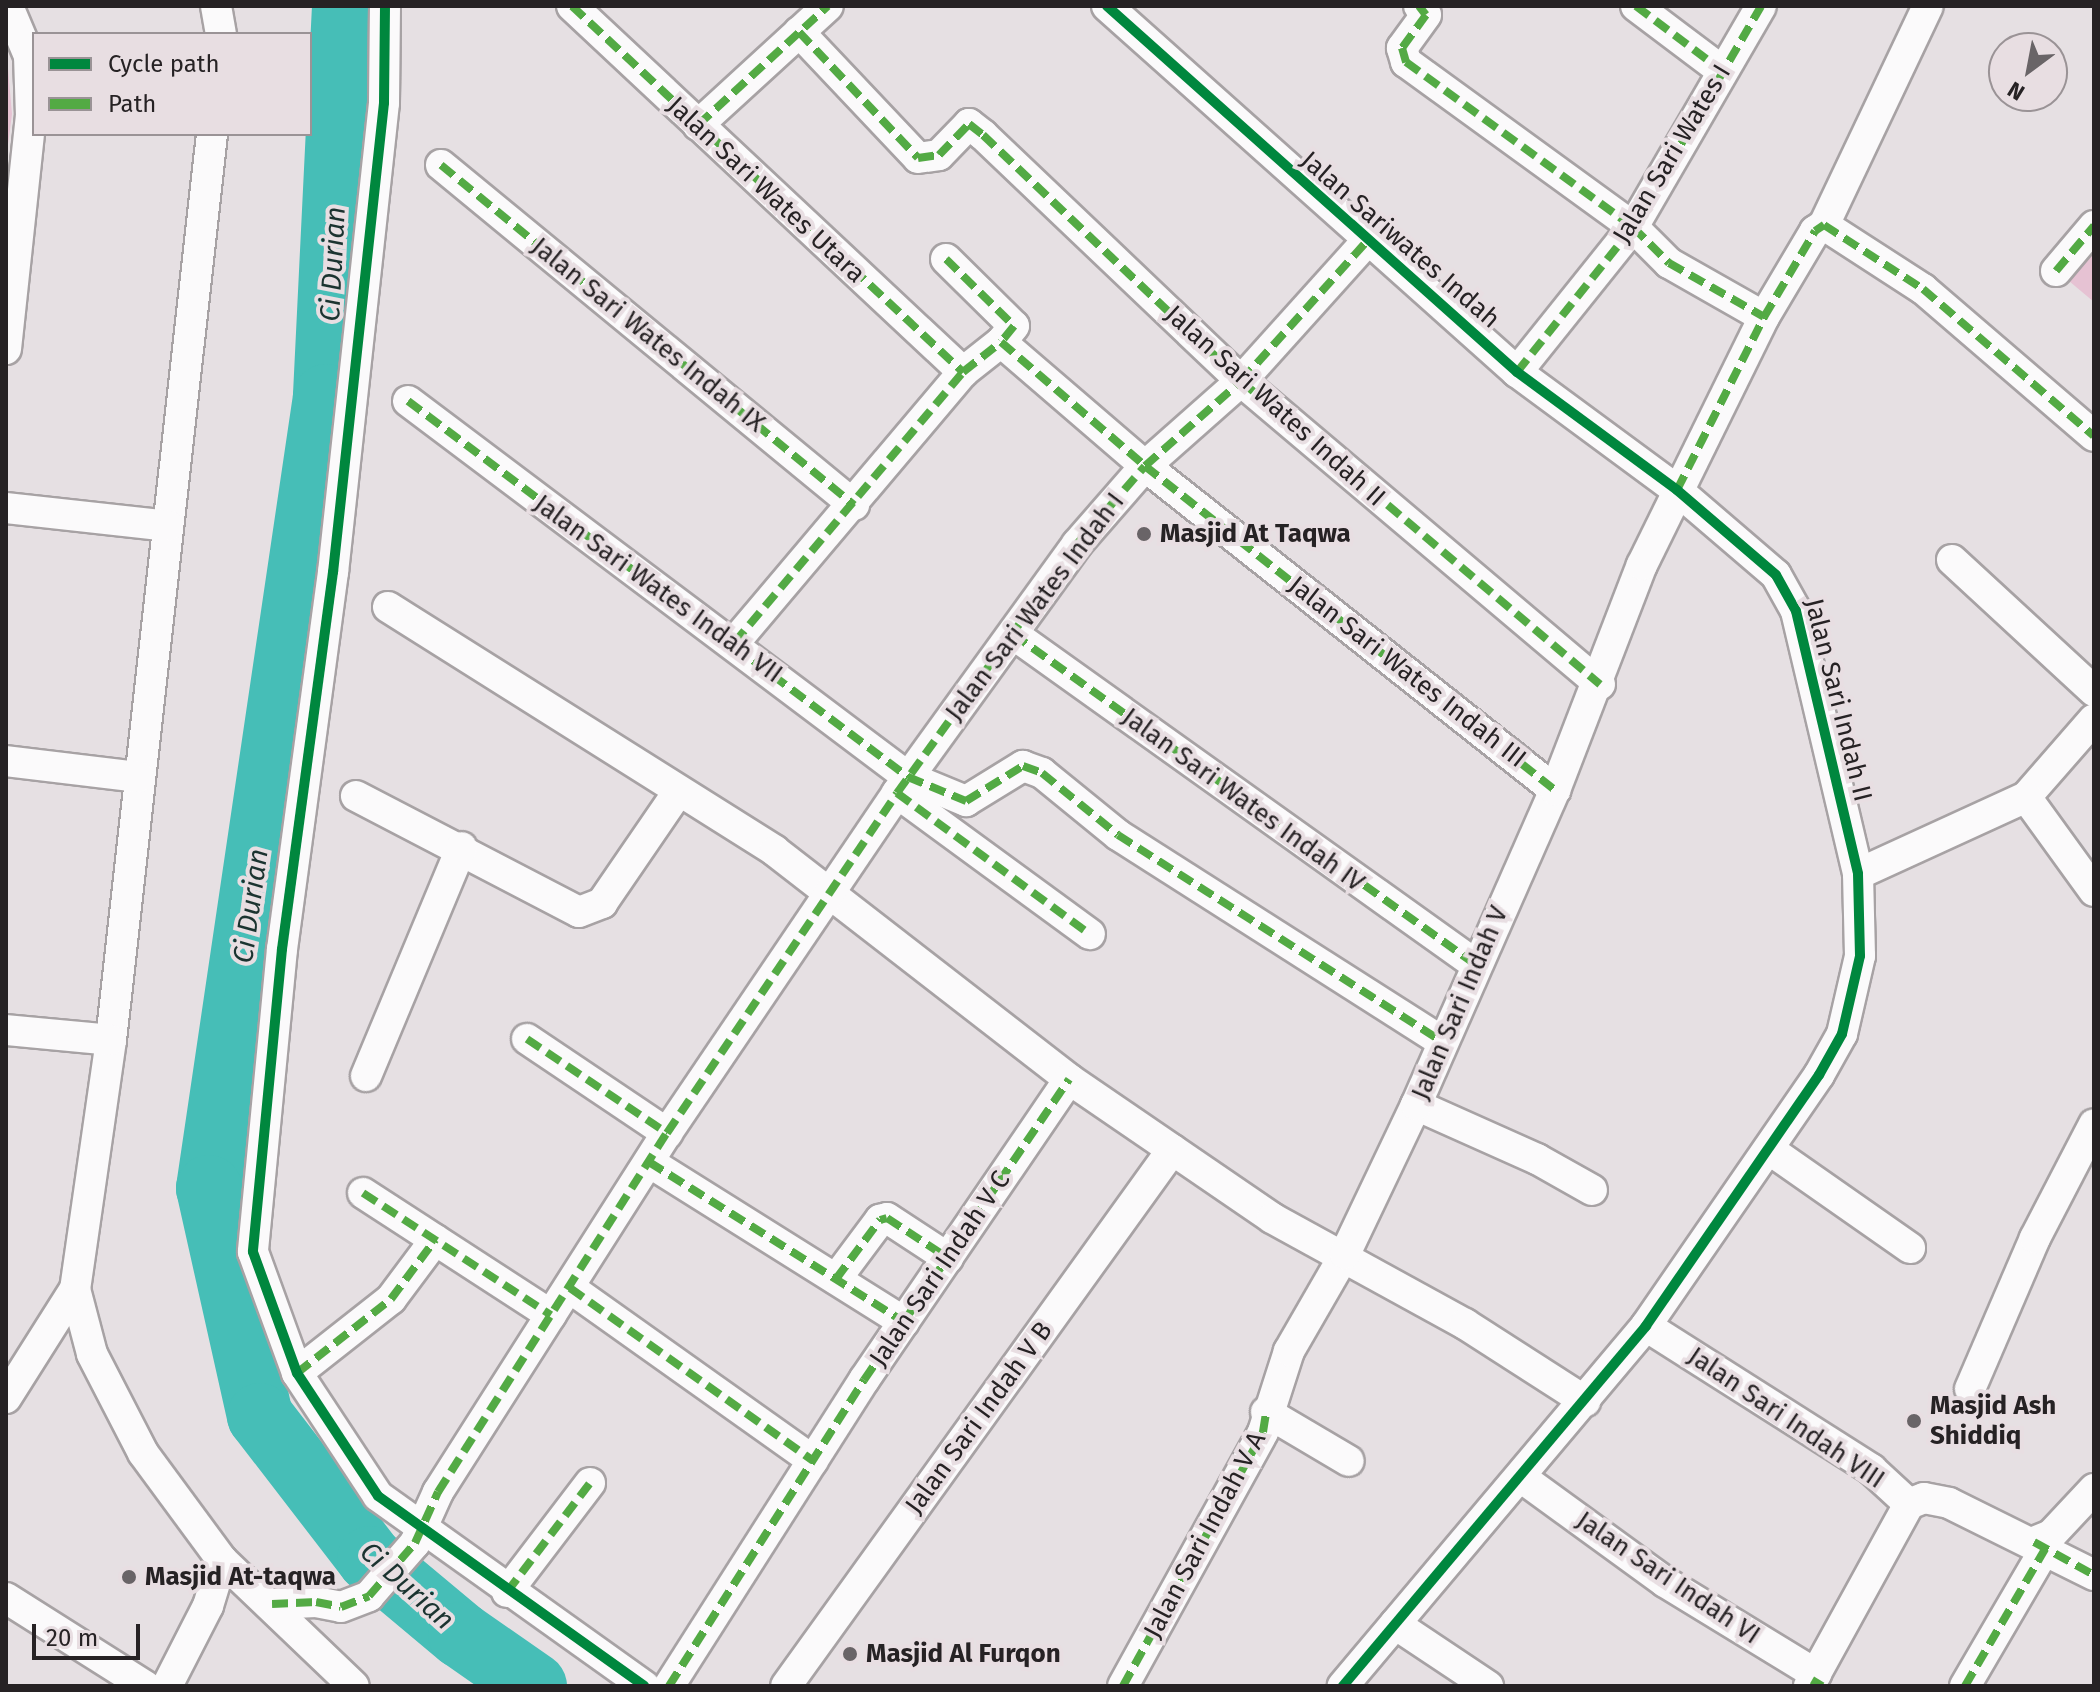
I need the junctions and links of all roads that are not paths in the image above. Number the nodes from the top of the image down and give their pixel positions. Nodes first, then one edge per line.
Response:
1 (8, 6) edge
2 (216, 6) edge
3 (385, 6) edge
4 (828, 6) edge
5 (1107, 6) edge
6 (1419, 6) edge
7 (1636, 6) edge
8 (1761, 6) edge
9 (1928, 6) edge
10 (579, 8) edge
11 (221, 32) edge
12 (799, 32) junction
13 (1721, 70) junction
14 (698, 125) junction
15 (212, 136) edge
16 (441, 165) dead end
17 (1824, 225) junction
18 (2094, 226) edge
19 (1633, 227) junction
20 (1366, 242) junction
21 (946, 259) dead end
22 (2056, 271) dead end
23 (1764, 317) junction
24 (1001, 342) junction
25 (6, 347) edge
26 (963, 372) junction
27 (1517, 372) junction
28 (1241, 381) junction
29 (408, 401) dead end
30 (2094, 436) edge
31 (1145, 466) junction
32 (1677, 490) junction
33 (854, 505) junction
34 (6, 508) edge
35 (168, 526) junction
36 (1952, 560) dead end
37 (388, 607) dead end
38 (1013, 634) junction
39 (734, 643) junction
40 (1600, 684) junction
41 (2094, 691) edge
42 (2094, 719) edge
43 (6, 761) edge
44 (139, 777) junction
45 (903, 785) junction
46 (1555, 790) junction
47 (678, 792) junction
48 (356, 796) dead end
49 (2026, 797) junction
50 (462, 847) junction
51 (1858, 874) junction
52 (2094, 891) edge
53 (832, 892) junction
54 (1090, 934) dead end
55 (1475, 964) junction
56 (6, 1030) edge
57 (527, 1039) dead end
58 (111, 1040) junction
59 (1441, 1041) junction
60 (366, 1076) dead end
61 (1069, 1079) junction
62 (1416, 1105) junction
63 (2094, 1124) edge
64 (667, 1133) junction
65 (1172, 1150) junction
66 (1770, 1150) junction
67 (649, 1162) junction
68 (1592, 1190) dead end
69 (363, 1193) dead end
70 (435, 1240) junction
71 (1910, 1248) dead end
72 (1345, 1254) junction
73 (948, 1258) junction
74 (836, 1279) junction
75 (570, 1288) junction
76 (75, 1289) junction
77 (551, 1315) junction
78 (904, 1322) junction
79 (1646, 1326) junction
80 (297, 1373) junction
81 (1970, 1389) dead end
82 (6, 1398) edge
83 (1585, 1401) junction
84 (1266, 1412) junction
85 (813, 1461) junction
86 (1349, 1461) dead end
87 (1522, 1478) junction
88 (590, 1483) dead end
89 (2094, 1489) edge
90 (1909, 1504) junction
91 (420, 1536) junction
92 (2040, 1546) junction
93 (222, 1560) junction
94 (2094, 1575) edge
95 (507, 1592) junction
96 (6, 1598) edge
97 (272, 1604) junction
98 (1395, 1624) junction
99 (1815, 1682) edge
100 (145, 1686) edge
101 (167, 1686) edge
102 (354, 1686) edge
103 (644, 1686) edge
104 (669, 1686) edge
105 (786, 1686) edge
106 (1123, 1686) edge
107 (1343, 1686) edge
108 (1488, 1686) edge
109 (1965, 1686) edge

1 - 25 street
2 - 11 street
3 - 80 street
4 - 12 street
5 - 20 street, Jalan Sariwates Indah
6 - 19 street
7 - 13 street
8 - 13 street, Jalan Sari Wates I
9 - 17 street, Jalan Sari Indah V
10 - 14 street, Jalan Sari Wates Utara
12 - 14 street
12 - 28 street, Jalan Sari Wates Indah II
13 - 19 street, Jalan Sari Wates I
14 - 26 street, Jalan Sari Wates Utara
15 - 35 street
16 - 33 street, Jalan Sari Wates Indah IX
17 - 23 street, Jalan Sari Indah V
17 - 30 street
18 - 22 street
19 - 23 street
19 - 27 street, Jalan Sari Wates I
20 - 27 street, Jalan Sariwates Indah
20 - 28 street, Jalan Sari Wates Indah I
21 - 24 street
23 - 32 street, Jalan Sari Indah V
24 - 26 street
24 - 31 street, Jalan Sari Wates Indah III
26 - 33 street
27 - 32 street, Jalan Sariwates Indah
28 - 31 street, Jalan Sari Wates Indah I
28 - 40 street, Jalan Sari Wates Indah II
29 - 39 street, Jalan Sari Wates Indah VII
31 - 38 street, Jalan Sari Wates Indah I
31 - 46 street, Jalan Sari Wates Indah III
32 - 40 street, Jalan Sari Indah V
32 - 51 street, Jalan Sari Indah II
33 - 39 street
34 - 35 street
35 - 44 street
36 - 41 street
37 - 47 street
38 - 45 street, Jalan Sari Wates Indah I
38 - 55 street, Jalan Sari Wates Indah IV
39 - 45 street, Jalan Sari Wates Indah VII
40 - 46 street, Jalan Sari Indah V
42 - 49 street
43 - 44 street
44 - 58 street
45 - 53 street, Jalan Sari Wates Indah I
45 - 54 street
45 - 59 street
46 - 55 street, Jalan Sari Indah V
47 - 50 street
47 - 53 street
48 - 50 street
49 - 51 street
49 - 52 street
50 - 60 street
51 - 66 street, Jalan Sari Indah II
53 - 61 street
53 - 64 street, Jalan Sari Wates Indah I
55 - 59 street, Jalan Sari Indah V
56 - 58 street
57 - 64 street
58 - 76 street
59 - 62 street, Jalan Sari Indah V
61 - 65 street
61 - 73 street, Jalan Sari Indah V C
62 - 68 street
62 - 72 street, Jalan Sari Indah V
63 - 81 street
64 - 67 street, Jalan Sari Wates Indah I
65 - 72 street
65 - 105 street, Jalan Sari Indah V B
66 - 71 street
66 - 79 street, Jalan Sari Indah II
67 - 74 street
67 - 75 street, Jalan Sari Wates Indah I
69 - 70 street
70 - 77 street
70 - 80 street
72 - 83 street
72 - 84 street, Jalan Sari Indah V A
73 - 74 street
73 - 78 street, Jalan Sari Indah V C
74 - 78 street
75 - 77 street, Jalan Sari Wates Indah I
75 - 85 street
76 - 82 street
76 - 93 street
77 - 91 street, Jalan Sari Wates Indah I
78 - 85 street, Jalan Sari Indah V C
79 - 83 street, Jalan Sari Indah II
79 - 90 street, Jalan Sari Indah VIII
80 - 91 street
83 - 87 street, Jalan Sari Indah II
84 - 86 street
84 - 106 street, Jalan Sari Indah V A
85 - 104 street, Jalan Sari Indah V C
87 - 98 street, Jalan Sari Indah II
87 - 99 street, Jalan Sari Indah VI
88 - 95 street
89 - 92 street
90 - 92 street
90 - 99 street, Jalan Sari Indah VIII
91 - 95 street
91 - 97 street
92 - 94 street
92 - 109 street
93 - 97 street
93 - 101 street
95 - 103 street
96 - 100 street
97 - 102 street
98 - 107 street, Jalan Sari Indah II
98 - 108 street

